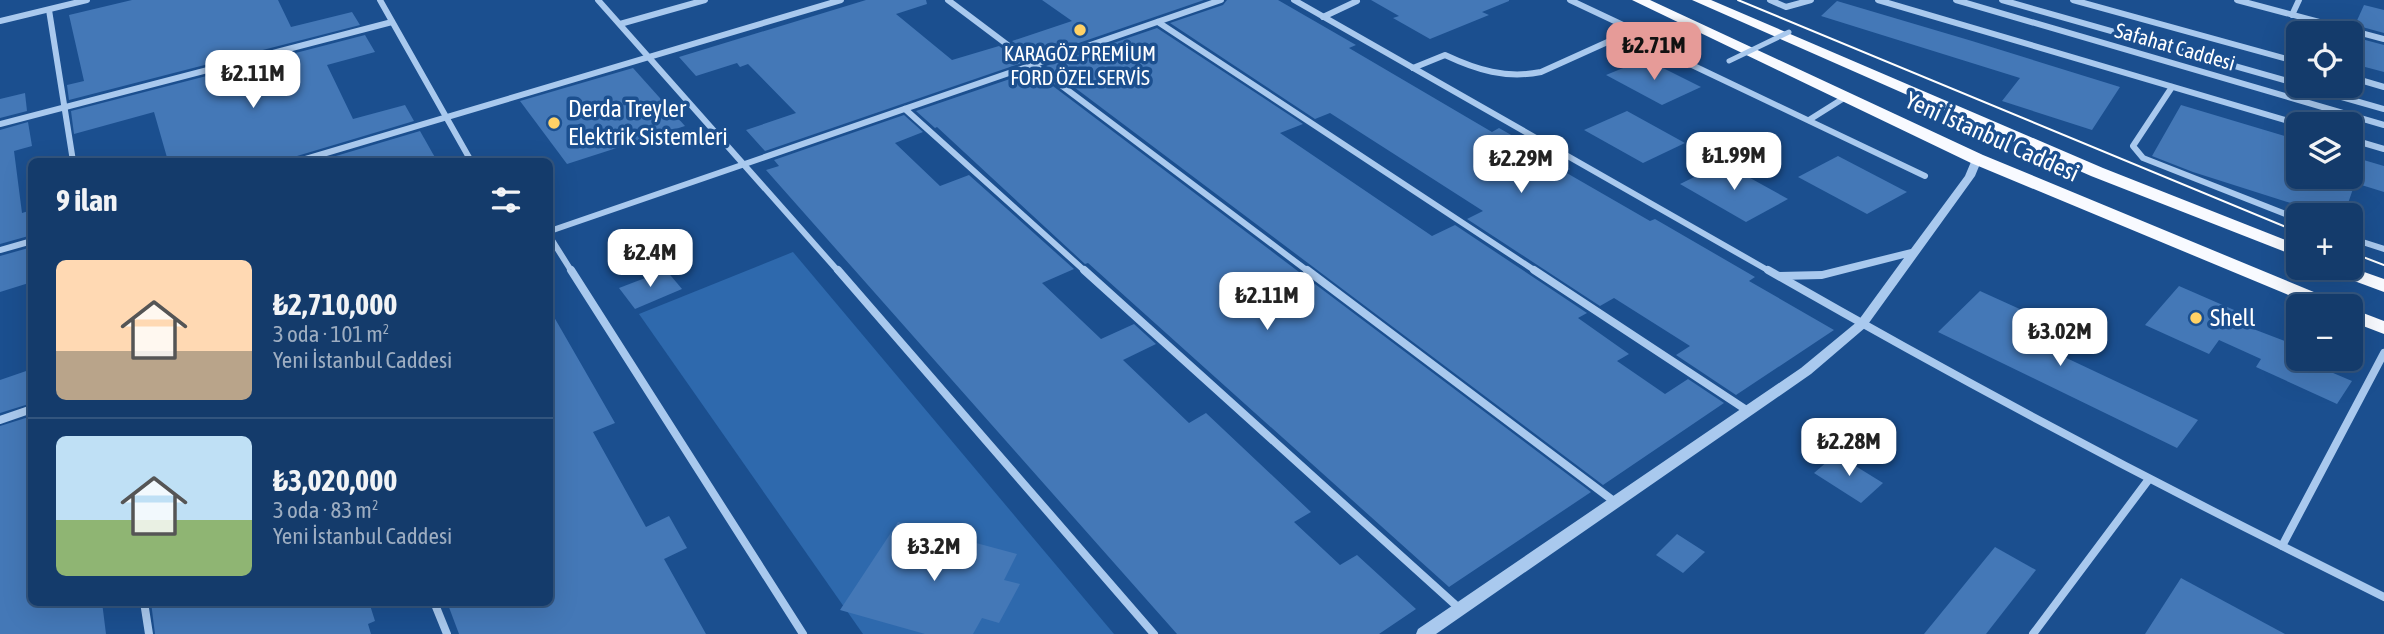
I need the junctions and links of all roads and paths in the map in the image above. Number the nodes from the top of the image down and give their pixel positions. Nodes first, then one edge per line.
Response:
1 (87, 0) edge
2 (380, 0) edge
3 (598, 0) edge
4 (705, 0) edge
5 (841, 0) edge
6 (948, 0) edge
7 (1221, 0) edge
8 (1294, 0) edge
9 (1355, 0) edge
10 (1570, 0) edge
11 (1639, 0) edge
12 (1699, 0) edge
13 (1770, 0) edge
14 (1811, 0) edge
15 (1878, 0) edge
16 (1956, 0) edge
17 (2002, 0) edge
18 (2074, 0) edge
19 (2236, 0) edge
20 (2299, 0) edge
21 (49, 10) junction
22 (2292, 15) junction
23 (1323, 17) junction
24 (0, 21) edge
25 (2315, 21) edge
26 (393, 22) junction
27 (1158, 22) junction
28 (620, 24) junction
29 (1789, 32) dead end
30 (2363, 34) edge
31 (2384, 39) edge
32 (1652, 46) dead end
33 (649, 57) junction
34 (2286, 59) edge
35 (1729, 61) dead end
36 (1036, 64) junction
37 (1413, 68) junction
38 (2286, 81) edge
39 (2363, 81) edge
40 (2172, 87) junction
41 (2384, 87) edge
42 (1844, 98) junction
43 (2346, 98) edge
44 (65, 107) junction
45 (905, 109) junction
46 (2384, 109) edge
47 (446, 117) junction
48 (1809, 120) junction
49 (2286, 120) edge
50 (0, 124) edge
51 (2384, 125) edge
52 (2363, 143) edge
53 (2384, 149) edge
54 (73, 158) edge
55 (309, 158) edge
56 (469, 158) edge
57 (1977, 159) junction
58 (746, 163) junction
59 (1925, 176) dead end
60 (2286, 214) edge
61 (553, 230) edge
62 (28, 241) edge
63 (553, 242) edge
64 (2363, 242) edge
65 (2286, 247) edge
66 (2384, 248) edge
67 (0, 250) edge
68 (1914, 252) junction
69 (1779, 276) junction
70 (2363, 278) edge
71 (2384, 286) edge
72 (2302, 294) edge
73 (2363, 319) edge
74 (1861, 324) junction
75 (2384, 328) edge
76 (2384, 353) edge
77 (28, 410) edge
78 (1748, 411) junction
79 (0, 420) edge
80 (2149, 479) junction
81 (1615, 502) junction
82 (2282, 546) junction
83 (2384, 597) edge
84 (145, 606) edge
85 (436, 606) edge
86 (1460, 609) junction
87 (149, 634) edge
88 (447, 634) edge
89 (803, 634) edge
90 (1154, 634) edge
91 (1424, 634) edge
92 (2033, 634) edge

1 - 21 street
2 - 26 street
3 - 28 street
4 - 28 street
5 - 33 street
6 - 36 street
7 - 27 street
8 - 23 street
9 - 23 street
10 - 37 street
11 - 42 highway, Yeni İstanbul Caddesi
12 - 65 highway, Yeni İstanbul Caddesi
13 - 14 street
15 - 40 street
16 - 51 street, Safahat Caddesi
17 - 38 street, Safahat Caddesi
18 - 34 street
19 - 22 street
20 - 22 street
21 - 24 street
21 - 44 street
22 - 25 street
23 - 37 street
26 - 44 street
26 - 47 street
27 - 36 street
27 - 78 street
28 - 33 street
29 - 35 street, bridge
30 - 31 street
32 - 48 street
33 - 47 street
33 - 58 street
36 - 45 street
36 - 81 street
37 - 69 street
39 - 41 street
40 - 49 street
40 - 60 street
42 - 48 street
42 - 57 highway, Yeni İstanbul Caddesi
43 - 46 street
44 - 50 street
44 - 54 street
45 - 58 street
45 - 86 street
47 - 55 street
47 - 56 street
48 - 59 street
52 - 53 street
57 - 68 street
57 - 72 highway, Yeni İstanbul Caddesi
58 - 61 street
58 - 90 street
62 - 67 street
63 - 89 street
64 - 66 street
68 - 69 street
68 - 74 street
69 - 74 street
70 - 71 highway
73 - 75 highway
74 - 78 street
74 - 80 street
76 - 82 street
77 - 79 street
78 - 81 street
80 - 82 street
80 - 92 street
81 - 86 street
82 - 83 street
84 - 87 street
85 - 88 street
86 - 91 street

